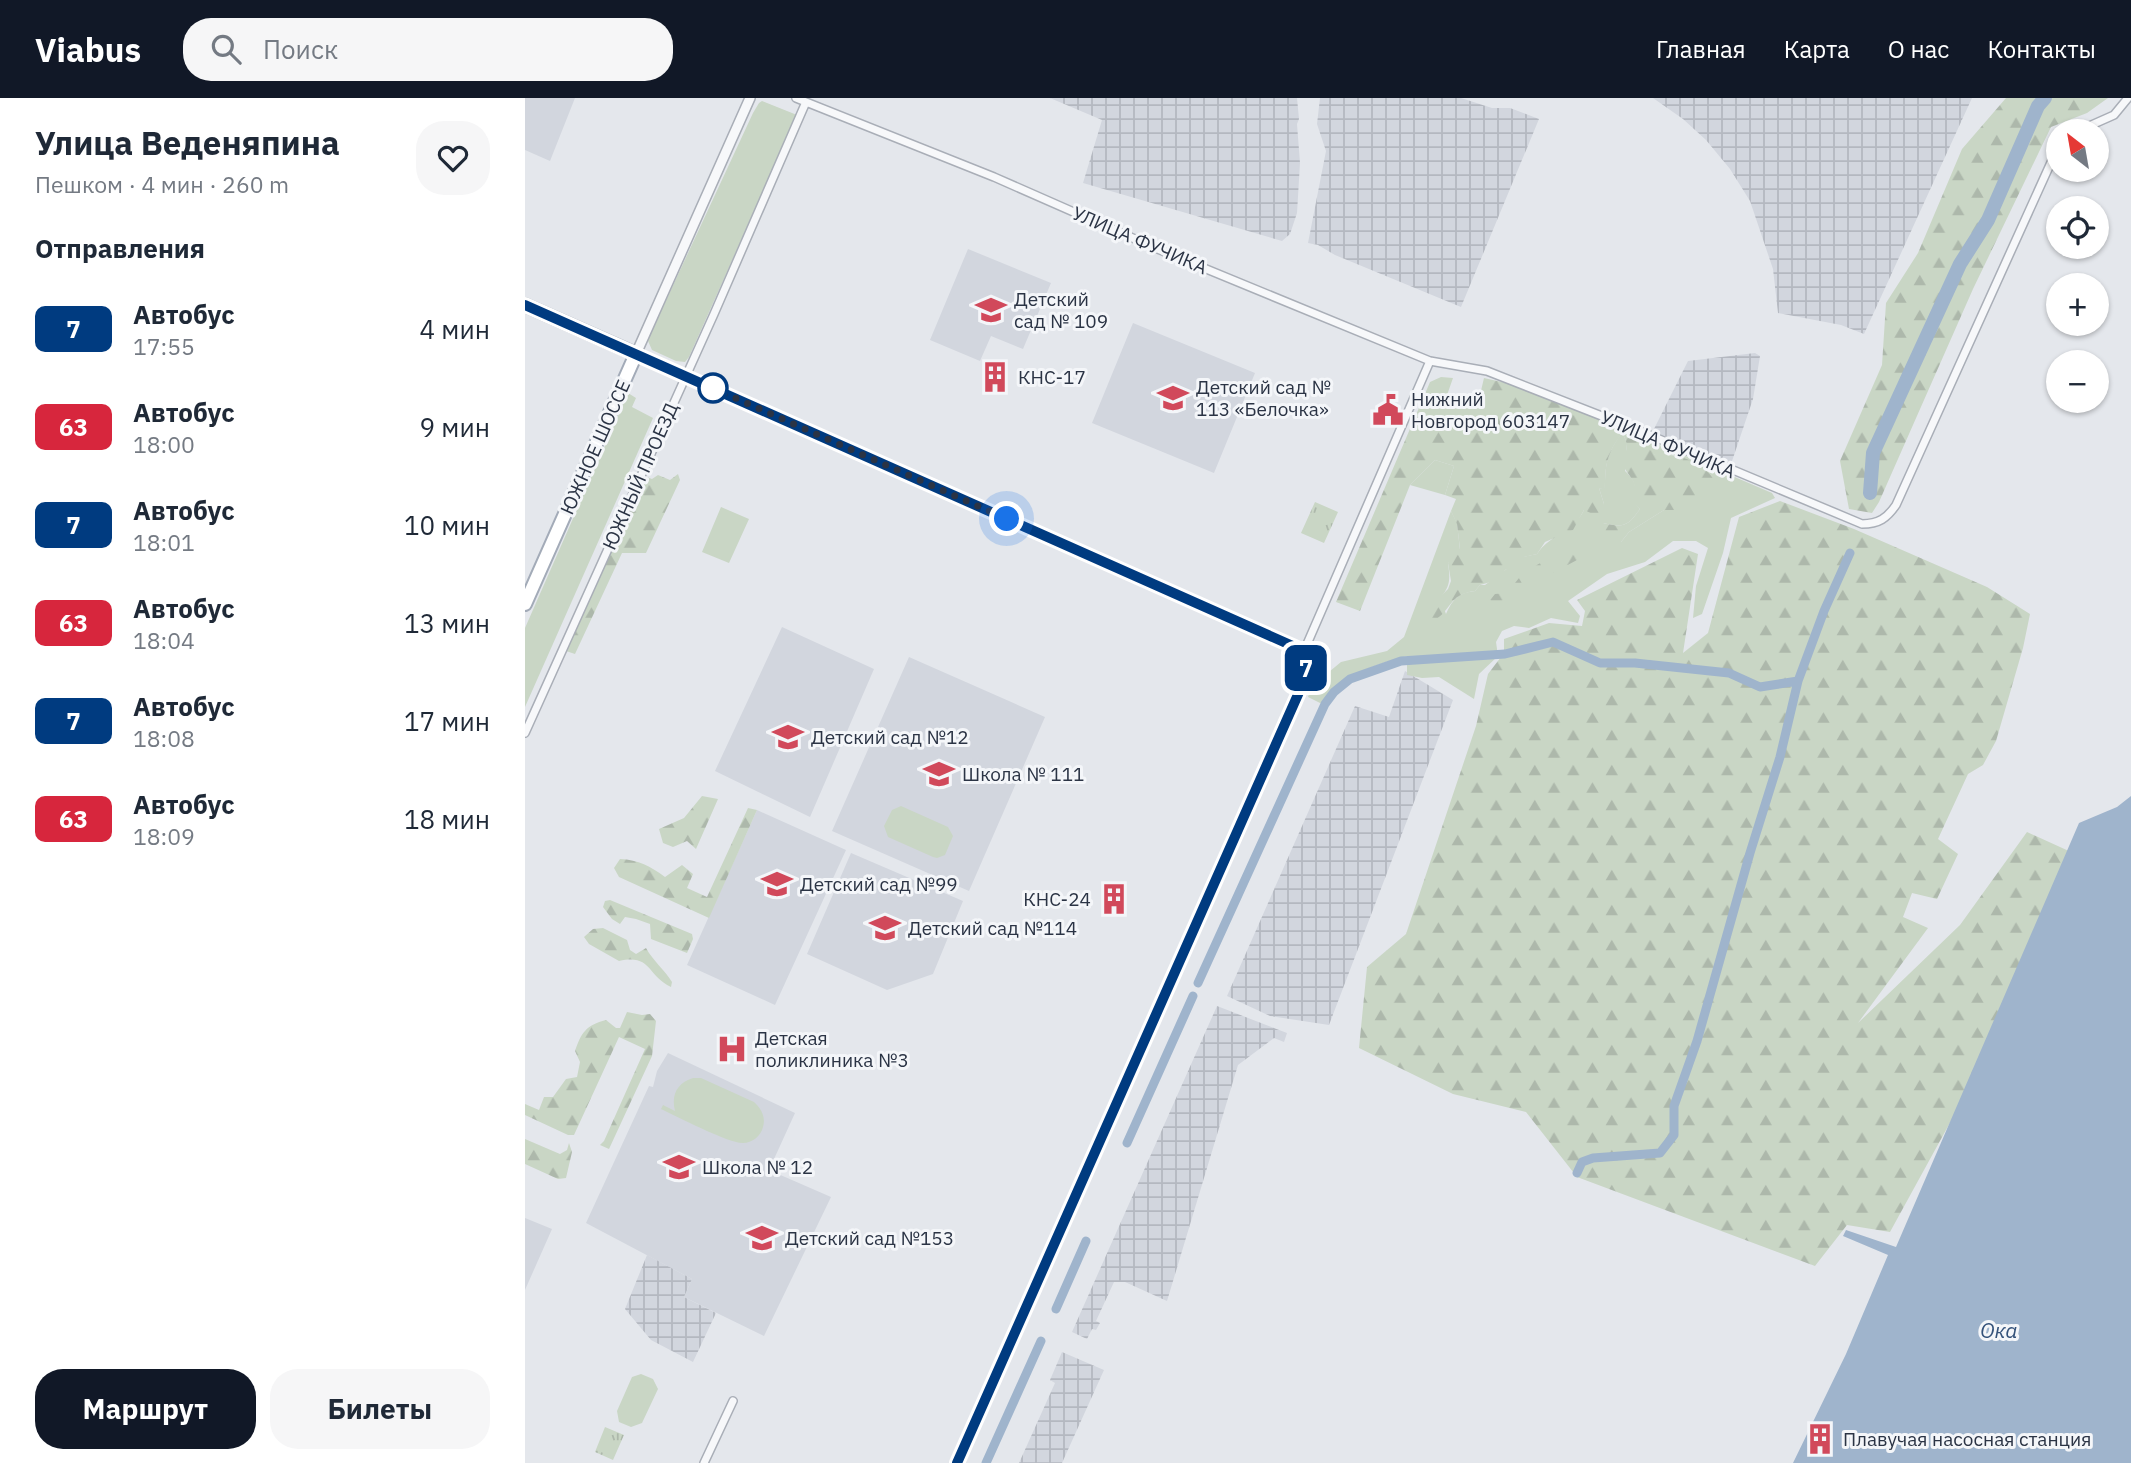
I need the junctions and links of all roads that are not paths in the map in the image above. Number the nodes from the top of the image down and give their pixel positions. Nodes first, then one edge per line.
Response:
1 (750, 98) edge
2 (796, 98) edge
3 (2128, 98) edge
4 (806, 102) junction
5 (2106, 119) edge
6 (2046, 174) edge
7 (525, 305) edge
8 (636, 354) junction
9 (1430, 361) junction
10 (686, 376) junction
11 (525, 604) edge
12 (1304, 651) junction
13 (525, 733) edge
14 (733, 1401) dead end
15 (704, 1463) edge
16 (957, 1463) edge

1 - 8 street, ЮЖНОЕ ШОССЕ
2 - 4 street, УЛИЦА ФУЧИКА
3 - 5 street
4 - 9 street, УЛИЦА ФУЧИКА
4 - 10 street, ЮЖНЫЙ ПРОЕЗД
6 - 9 street, УЛИЦА ФУЧИКА
7 - 8 main road
8 - 10 street
8 - 11 main road, ЮЖНОЕ ШОССЕ
9 - 12 street
10 - 12 street
10 - 13 street, ЮЖНЫЙ ПРОЕЗД
12 - 16 street
14 - 15 street

